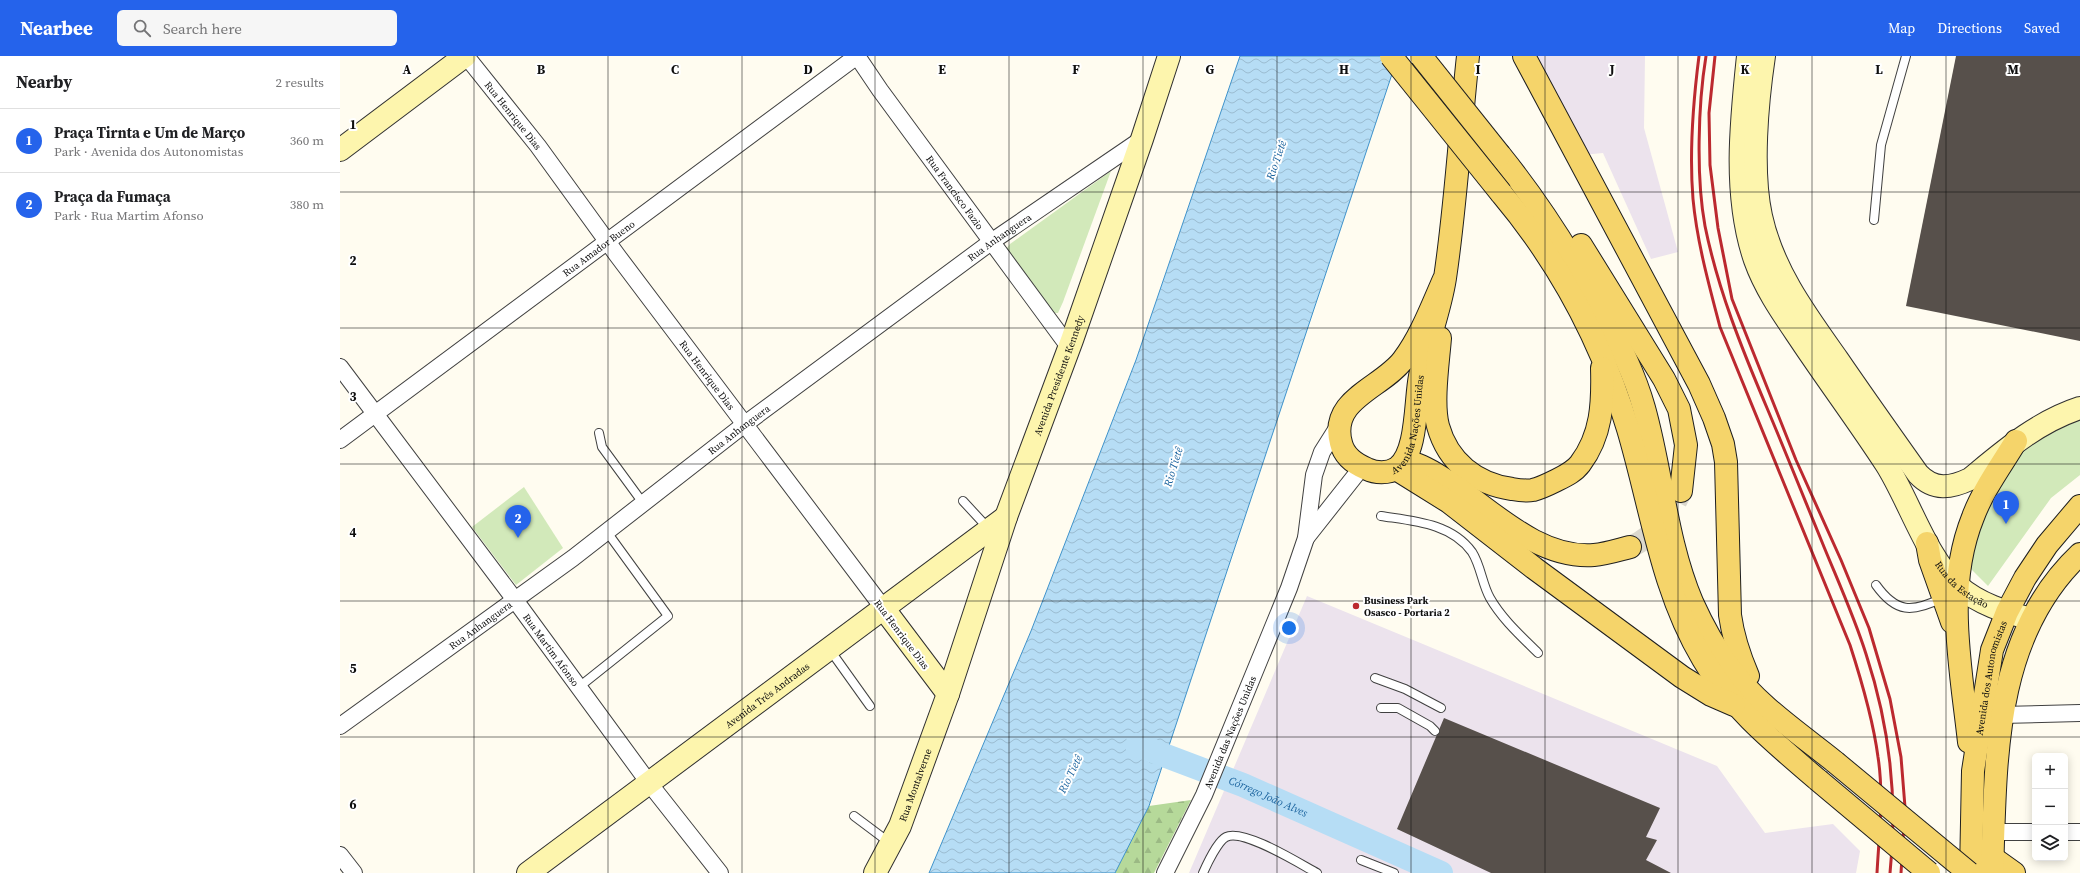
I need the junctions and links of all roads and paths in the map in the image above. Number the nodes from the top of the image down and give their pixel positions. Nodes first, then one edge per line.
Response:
1 (466, 56) edge
2 (857, 56) edge
3 (1169, 56) edge
4 (1391, 56) edge
5 (1421, 56) edge
6 (1468, 56) edge
7 (1524, 56) edge
8 (1748, 56) edge
9 (1764, 56) edge
10 (1906, 56) edge
11 (1142, 139) junction
12 (340, 150) edge
13 (1517, 176) junction
14 (1874, 220) dead end
15 (607, 241) junction
16 (992, 242) junction
17 (1444, 279) junction
18 (1069, 347) junction
19 (1602, 355) junction
20 (340, 367) edge
21 (1383, 380) junction
22 (1418, 386) junction
23 (1437, 405) junction
24 (2080, 408) edge
25 (374, 413) junction
26 (745, 424) junction
27 (1339, 424) junction
28 (599, 433) dead end
29 (340, 440) edge
30 (2016, 441) junction
31 (1401, 464) junction
32 (1362, 467) junction
33 (1681, 491) tunnel mouth
34 (963, 501) dead end
35 (643, 503) junction
36 (2080, 506) edge
37 (1381, 516) dead end
38 (998, 523) junction
39 (607, 532) junction
40 (1306, 538) junction
41 (1630, 547) tunnel mouth
42 (2080, 554) edge
43 (1876, 585) dead end
44 (1950, 592) junction
45 (515, 600) junction
46 (884, 609) junction
47 (2007, 612) junction
48 (2031, 619) junction
49 (830, 649) junction
50 (1538, 653) dead end
51 (1375, 678) dead end
52 (579, 687) junction
53 (948, 694) junction
54 (1749, 703) junction
55 (870, 706) dead end
56 (1381, 708) dead end
57 (1441, 708) dead end
58 (2080, 713) edge
59 (2001, 715) junction
60 (340, 726) edge
61 (1435, 731) dead end
62 (1973, 771) junction
63 (649, 783) junction
64 (854, 816) dead end
65 (1994, 832) junction
66 (2032, 832) edge
67 (2068, 832) edge
68 (2080, 832) edge
69 (891, 843) junction
70 (340, 855) edge
71 (1362, 860) dead end
72 (1992, 866) edge
73 (354, 873) edge
74 (528, 873) edge
75 (720, 873) edge
76 (875, 873) edge
77 (1165, 873) edge
78 (1203, 873) edge
79 (1317, 873) edge
80 (1394, 873) edge
81 (1929, 873) edge
82 (1970, 873) edge
83 (2014, 873) edge

1 - 12 main road
1 - 15 street, Rua Henrique Dias
2 - 15 street, Rua Amador Bueno
2 - 16 street, Rua Francisco Fazio
3 - 11 main road, Avenida Presidente Kennedy
4 - 19 main road, bridge
5 - 13 main road, bridge
6 - 17 main road, Avenida Nações Unidas
7 - 54 main road
8 - 44 main road
9 - 30 main road
10 - 14 lane
11 - 16 street, Rua Anhanguera
11 - 18 main road, Avenida Presidente Kennedy
13 - 33 main road
13 - 54 main road
15 - 25 street, Rua Amador Bueno
15 - 26 street, Rua Henrique Dias
16 - 18 street, Rua Francisco Fazio
16 - 26 street, Rua Anhanguera
17 - 21 main road, Avenida Nações Unidas
17 - 22 main road, Avenida Nações Unidas
17 - 23 main road
18 - 38 main road, Avenida Presidente Kennedy
19 - 23 main road
19 - 54 main road
20 - 25 street, Rua Martim Afonso
21 - 22 main road
21 - 27 main road, Avenida Nações Unidas
22 - 23 main road
22 - 31 main road, Avenida Nações Unidas
24 - 30 main road
25 - 29 street, Rua Amador Bueno
25 - 45 street, Rua Martim Afonso
26 - 35 street, Rua Anhanguera
26 - 46 street, Rua Henrique Dias
27 - 32 main road, Avenida Nações Unidas
27 - 40 street
28 - 35 lane
30 - 44 main road
31 - 32 main road, Avenida Nações Unidas
31 - 41 main road
31 - 54 main road
32 - 40 street
34 - 38 lane
35 - 39 street, Rua Anhanguera
36 - 47 main road, Avenida dos Autonomistas
37 - 50 lane
38 - 46 main road, Avenida Três Andradas
38 - 53 main road, Avenida Presidente Kennedy
39 - 45 street, Rua Anhanguera
39 - 52 lane
40 - 77 street, Avenida das Nações Unidas
42 - 48 main road, Avenida dos Autonomistas
43 - 44 lane
44 - 47 main road, Rua da Estação
44 - 62 main road
45 - 52 street, Rua Martim Afonso
45 - 60 street, Rua Anhanguera
46 - 49 main road, Avenida Três Andradas
46 - 53 main road, Rua Henrique Dias
47 - 48 main road, Rua da Estação
47 - 62 main road, Avenida dos Autonomistas
48 - 59 main road, Avenida dos Autonomistas
49 - 55 lane
49 - 63 main road, Avenida Três Andradas
51 - 57 lane
52 - 63 street, Rua Martim Afonso
53 - 69 main road, Rua Montalverne
54 - 81 main road, bridge
54 - 82 main road, bridge
56 - 61 lane
58 - 59 street
59 - 65 main road, Avenida dos Autonomistas
62 - 82 main road, Avenida dos Autonomistas
63 - 74 main road, Avenida Três Andradas
63 - 75 street, Rua Martim Afonso
64 - 69 lane
65 - 66 street
65 - 72 main road, Avenida dos Autonomistas
67 - 68 street
69 - 76 main road, Rua Montalverne
70 - 73 street
71 - 80 lane
72 - 83 main road
78 - 79 lane

